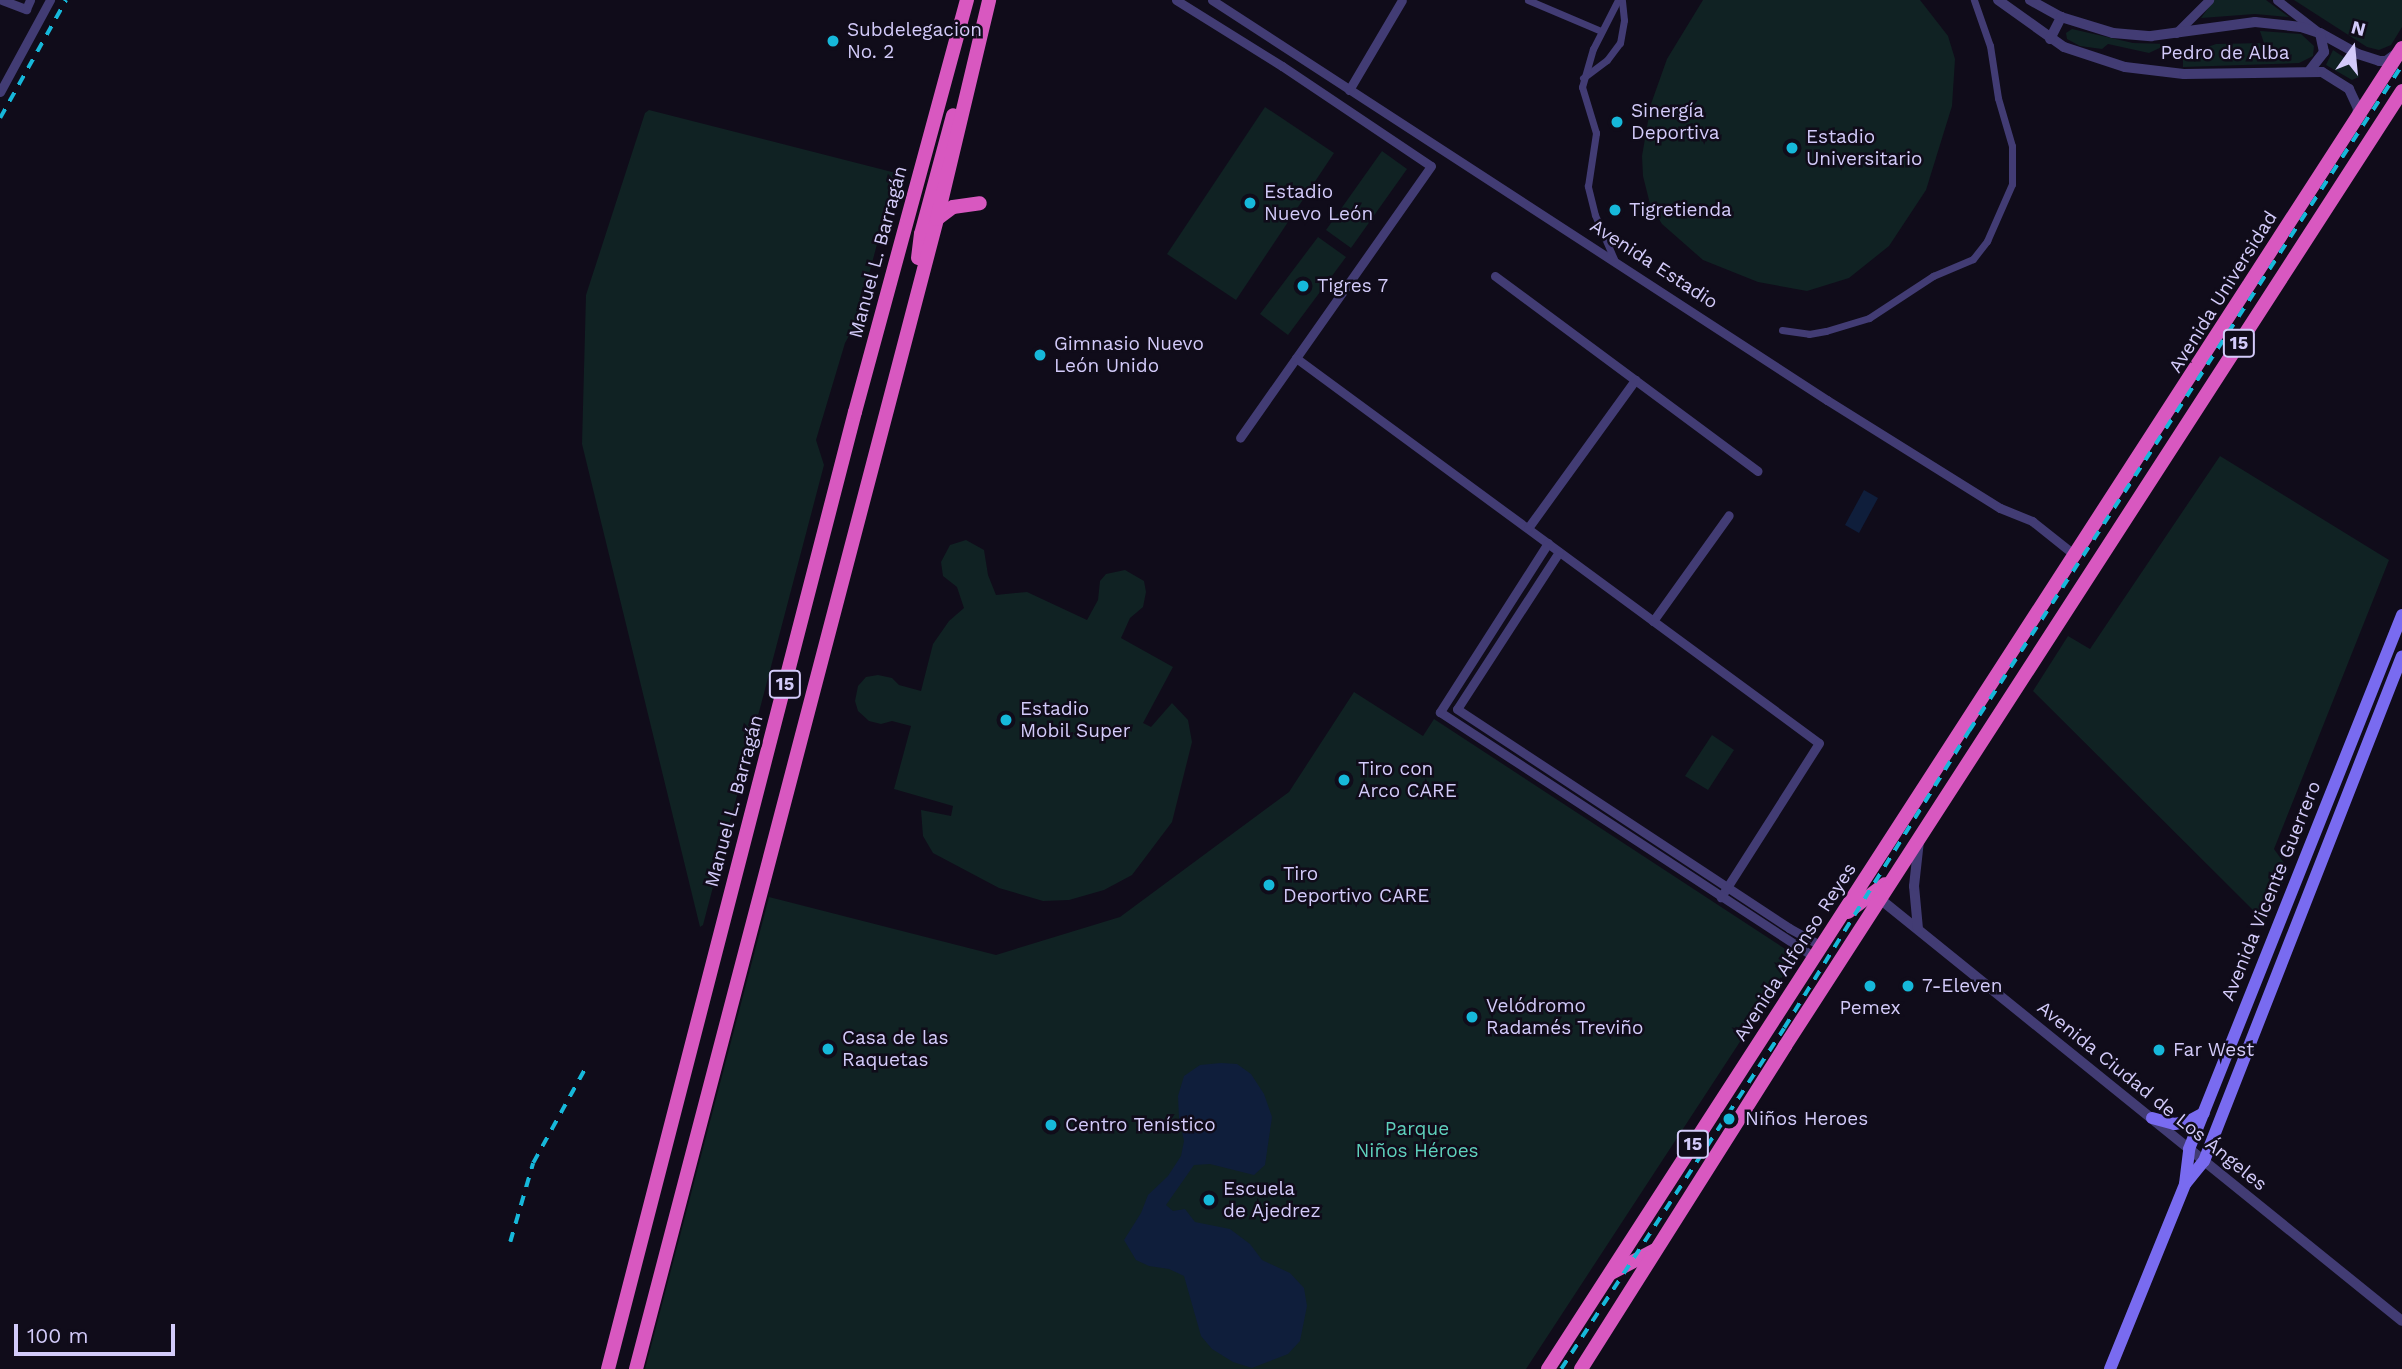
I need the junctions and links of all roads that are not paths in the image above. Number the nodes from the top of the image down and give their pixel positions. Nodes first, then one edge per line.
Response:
1 (2, 0) edge
2 (30, 0) edge
3 (50, 0) edge
4 (967, 0) edge
5 (989, 0) edge
6 (1176, 0) edge
7 (1212, 0) edge
8 (1402, 0) edge
9 (1528, 0) edge
10 (1620, 0) edge
11 (1974, 0) edge
12 (1997, 0) edge
13 (2030, 0) edge
14 (2208, 0) edge
15 (2277, 0) edge
16 (2061, 17) junction
17 (1601, 31) junction
18 (2176, 33) junction
19 (2320, 33) junction
20 (2050, 39) junction
21 (2402, 47) edge
22 (2310, 70) junction
23 (1582, 79) junction
24 (969, 81) junction
25 (1349, 90) junction
26 (2402, 91) edge
27 (0, 92) edge
28 (2357, 119) junction
29 (980, 203) dead end
30 (937, 219) junction
31 (1614, 259) junction
32 (1494, 276) dead end
33 (919, 281) junction
34 (1782, 330) dead end
35 (1296, 358) junction
36 (1635, 380) junction
37 (2167, 415) junction
38 (1240, 438) dead end
39 (1758, 471) dead end
40 (2140, 496) junction
41 (1729, 514) dead end
42 (1528, 528) junction
43 (1548, 543) junction
44 (1559, 552) junction
45 (2076, 556) junction
46 (2402, 615) edge
47 (1653, 621) junction
48 (2402, 656) edge
49 (1919, 839) junction
50 (1660, 844) junction
51 (1654, 853) junction
52 (1895, 877) junction
53 (1727, 888) junction
54 (1721, 897) junction
55 (1880, 899) junction
56 (1839, 919) junction
57 (1918, 929) junction
58 (1818, 951) junction
59 (2204, 1113) junction
60 (2152, 1118) junction
61 (2189, 1149) junction
62 (2204, 1161) junction
63 (2185, 1184) junction
64 (1655, 1250) junction
65 (1610, 1273) junction
66 (2402, 1321) edge
67 (608, 1369) edge
68 (635, 1369) edge
69 (1548, 1369) edge
70 (1581, 1369) edge
71 (2110, 1369) edge

1 - 2 street
3 - 27 street
4 - 67 highway, Manuel L. Barragán / 15
5 - 24 highway, 15
6 - 35 street
7 - 25 street, Avenida Estadio
8 - 25 street
9 - 17 street
10 - 17 street
10 - 23 street
11 - 34 street
12 - 20 street, Pedro de Alba
13 - 16 street, Pedro de Alba
14 - 18 street
15 - 19 street
16 - 18 street, Pedro de Alba
16 - 20 street
17 - 23 street
18 - 19 street, Pedro de Alba
19 - 21 street, Pedro de Alba
19 - 22 street
20 - 22 street, Pedro de Alba
21 - 28 highway, Avenida Universidad / 15
22 - 28 street, Pedro de Alba
23 - 31 street
24 - 30 highway, 15
24 - 33 highway
25 - 31 street, Avenida Estadio
26 - 40 highway, Avenida Universidad / 15
28 - 37 highway, Avenida Universidad / 15
29 - 30 highway
30 - 33 highway, 15
31 - 45 street, Avenida Estadio
32 - 36 street
33 - 68 highway, 15
35 - 38 street
35 - 42 street
36 - 39 street
36 - 42 street
37 - 40 highway
37 - 45 highway, Avenida Universidad / 15
40 - 49 highway, Avenida Universidad / 15
41 - 47 street
42 - 43 street
43 - 44 street
43 - 51 street
44 - 47 street
44 - 50 street
45 - 56 highway, Avenida Alfonso Reyes / 15
46 - 59 main road, Avenida Vicente Guerrero
47 - 53 street
48 - 62 main road, Avenida Vicente Guerrero
49 - 52 highway, 15
49 - 57 street
50 - 51 street
50 - 53 street
51 - 54 street
52 - 55 highway, 15
52 - 56 highway
53 - 54 street
53 - 58 street
54 - 58 street
55 - 57 street, Avenida Ciudad de Los Ángeles
55 - 64 highway, 15
56 - 58 highway, Avenida Alfonso Reyes / 15
57 - 60 street, Avenida Ciudad de Los Ángeles
58 - 65 highway, Avenida Alfonso Reyes / 15
59 - 60 main road
59 - 61 main road, Avenida Vicente Guerrero
60 - 61 street, Avenida Ciudad de Los Ángeles
61 - 62 street, Avenida Ciudad de Los Ángeles
61 - 63 main road, Avenida Vicente Guerrero
62 - 63 main road, Avenida Vicente Guerrero
62 - 66 street, Avenida Ciudad de Los Ángeles
63 - 71 main road, Avenida Vicente Guerrero
64 - 65 highway
64 - 70 highway, 15
65 - 69 highway, Avenida Alfonso Reyes / 15

